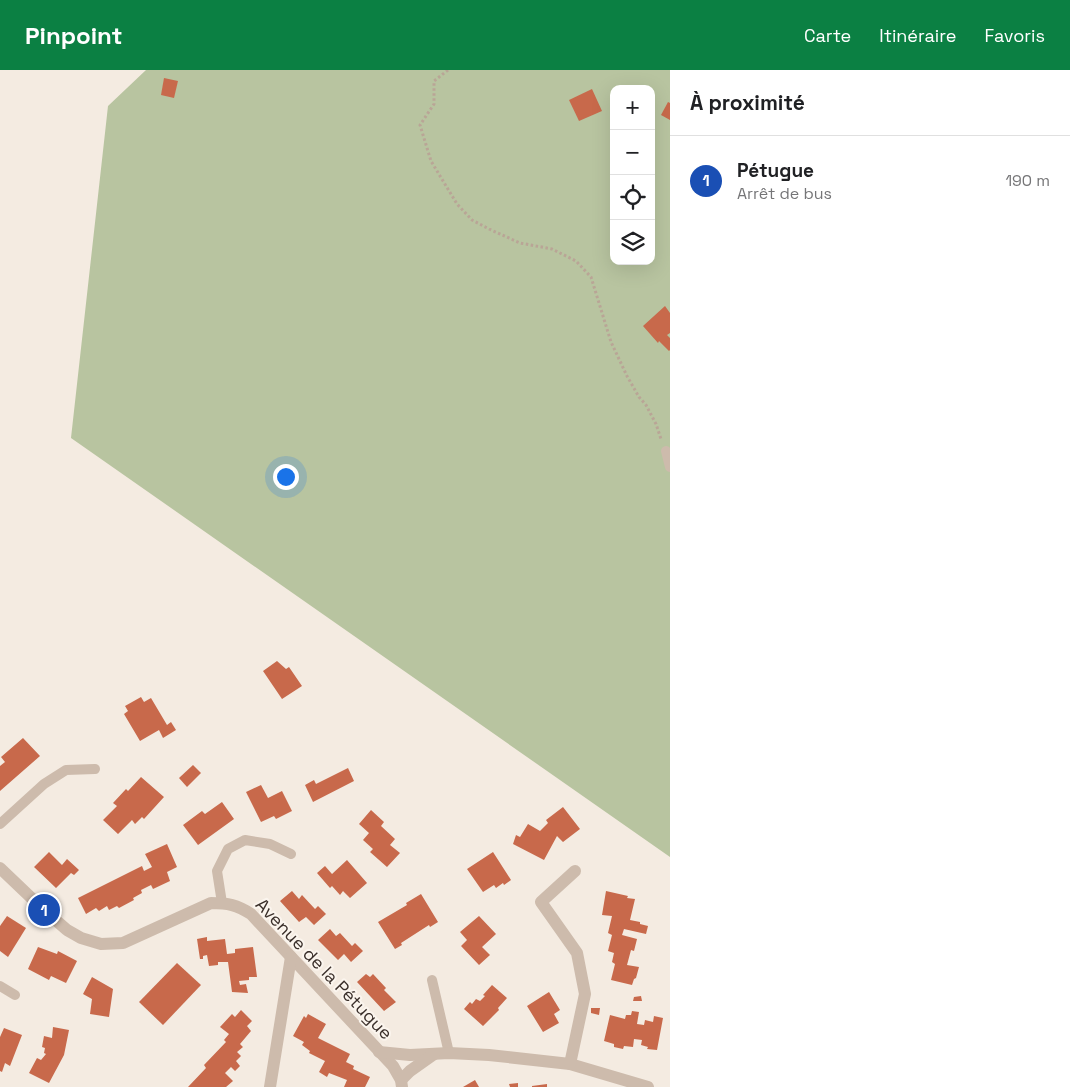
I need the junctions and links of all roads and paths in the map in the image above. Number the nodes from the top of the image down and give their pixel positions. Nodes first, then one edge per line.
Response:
1 (448, 70) edge
2 (666, 452) joint
3 (670, 467) edge
4 (95, 770) dead end
5 (0, 824) edge
6 (291, 854) dead end
7 (0, 868) edge
8 (575, 871) dead end
9 (222, 903) junction
10 (291, 957) junction
11 (432, 980) dead end
12 (0, 986) edge
13 (14, 994) dead end
14 (379, 1052) junction
15 (434, 1054) junction
16 (449, 1054) junction
17 (410, 1055) junction
18 (570, 1064) junction
19 (399, 1080) edge
20 (270, 1087) edge
21 (648, 1087) edge

1 - 2 path
2 - 3 lane
4 - 5 lane
6 - 9 lane
7 - 9 street
8 - 18 street
9 - 10 street, Avenue de la Pétugue
10 - 14 street, Avenue de la Pétugue
10 - 20 street
11 - 16 lane
12 - 13 lane
14 - 17 street
14 - 19 street, Avenue de la Pétugue
15 - 16 street
15 - 17 street
15 - 19 street
16 - 18 street
17 - 19 street
18 - 21 street

